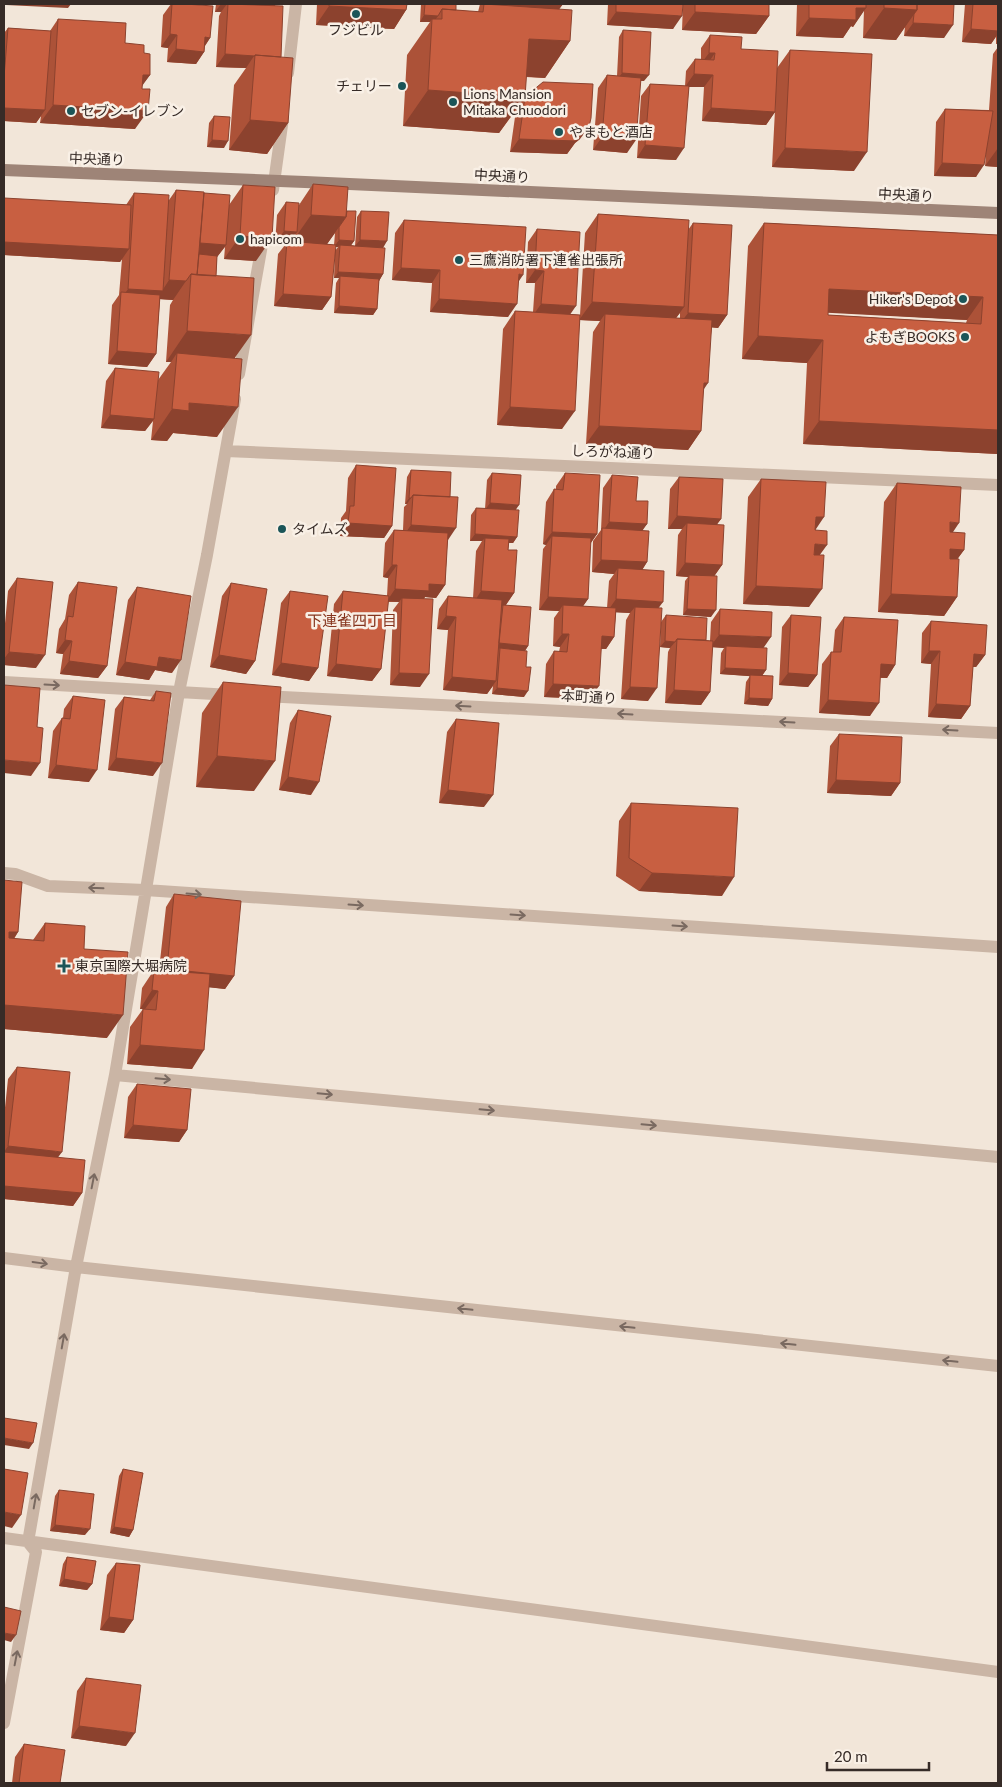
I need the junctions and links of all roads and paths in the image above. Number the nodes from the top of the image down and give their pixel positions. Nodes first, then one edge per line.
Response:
1 (296, 4) edge
2 (286, 90) edge
3 (284, 108) edge
4 (4, 170) edge
5 (276, 180) junction
6 (270, 203) edge
7 (998, 213) edge
8 (265, 229) edge
9 (226, 451) junction
10 (998, 485) edge
11 (4, 682) edge
12 (179, 692) junction
13 (998, 733) edge
14 (4, 873) edge
15 (145, 890) junction
16 (998, 947) edge
17 (115, 1075) junction
18 (998, 1157) edge
19 (4, 1258) edge
20 (76, 1267) junction
21 (998, 1366) edge
22 (4, 1538) edge
23 (28, 1542) junction
24 (998, 1672) edge
25 (4, 1723) edge

1 - 2 street
3 - 5 street
4 - 5 street, 中央通り
5 - 6 street
5 - 7 street, 中央通り
8 - 9 street
9 - 10 street, しろがね通り
9 - 12 street
11 -> 12 street, 本町通り
13 -> 12 street, 本町通り
12 - 15 street
15 -> 14 street
15 -> 16 street
15 - 17 street
17 -> 18 street
20 -> 17 street
19 -> 20 street
21 -> 20 street
23 -> 20 street
22 - 23 street
23 - 24 street
25 -> 23 street

